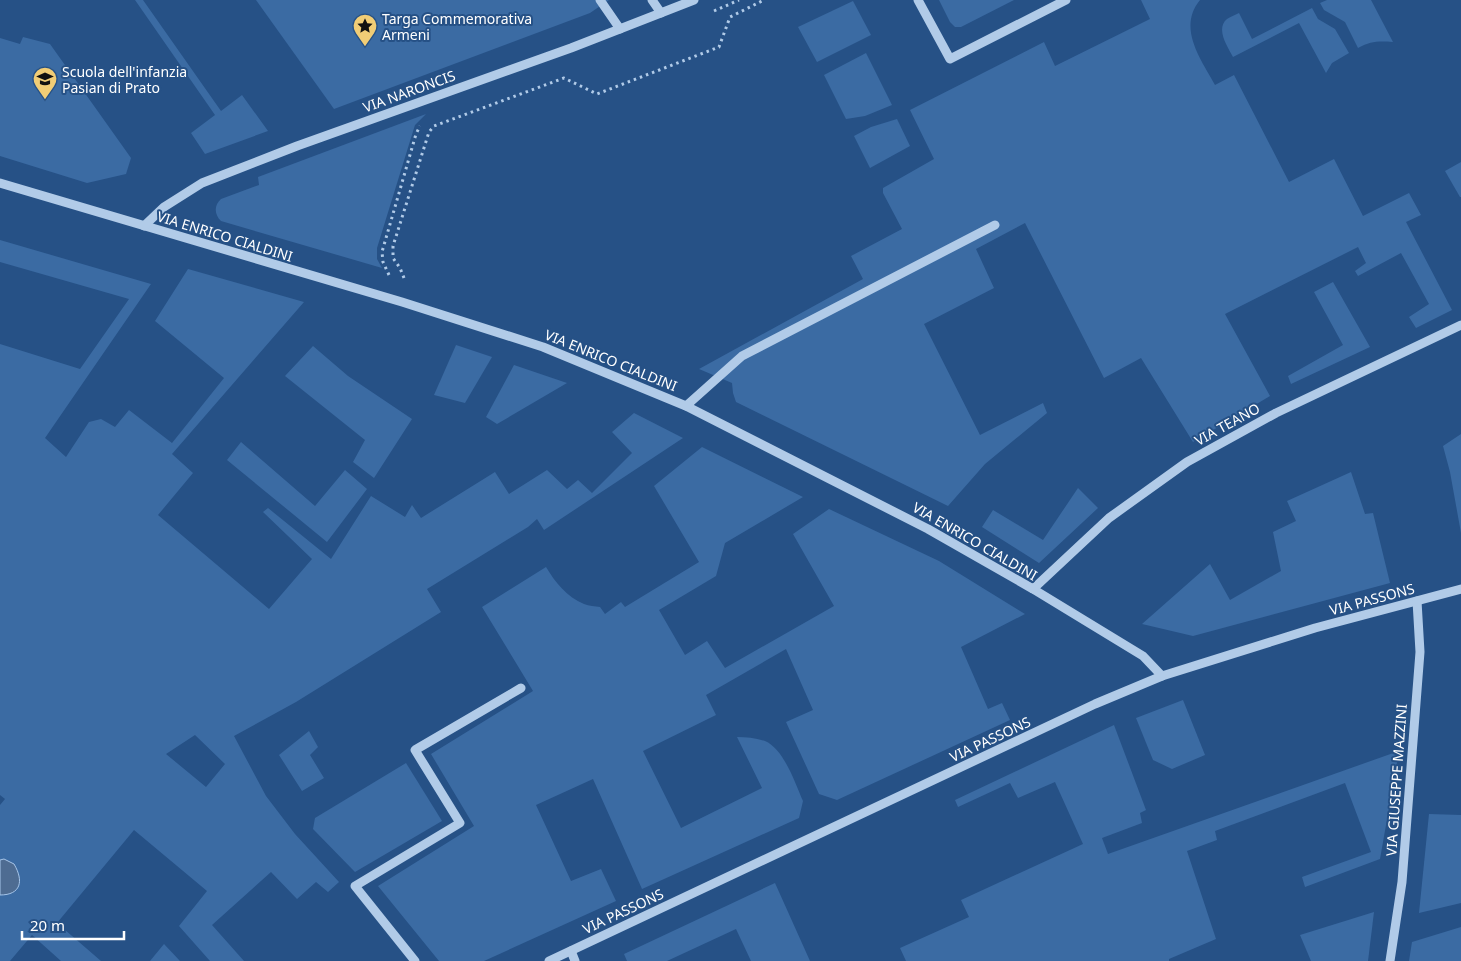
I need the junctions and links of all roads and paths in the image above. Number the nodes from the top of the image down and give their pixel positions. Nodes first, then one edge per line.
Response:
1 (600, 0) edge
2 (652, 0) edge
3 (694, 0) edge
4 (738, 0) edge
5 (764, 0) edge
6 (918, 0) edge
7 (1066, 0) edge
8 (661, 13) junction
9 (708, 13) dead end
10 (620, 29) junction
11 (424, 123) dead end
12 (0, 183) edge
13 (995, 225) dead end
14 (144, 226) junction
15 (402, 302) junction
16 (415, 307) junction
17 (1461, 325) edge
18 (686, 406) junction
19 (1461, 589) edge
20 (1033, 590) junction
21 (1417, 601) junction
22 (1162, 676) junction
23 (520, 688) dead end
24 (571, 951) junction
25 (415, 961) edge
26 (549, 961) edge
27 (575, 961) edge
28 (1390, 961) edge

1 - 10 street
2 - 8 street
3 - 8 street, VIA NARONCIS
4 - 9 path
5 - 16 path
6 - 7 street
8 - 10 street, VIA NARONCIS
10 - 14 street, VIA NARONCIS
11 - 15 path
12 - 14 street, VIA ENRICO CIALDINI
13 - 18 street
14 - 15 street, VIA ENRICO CIALDINI
15 - 16 street, VIA ENRICO CIALDINI
16 - 18 street, VIA ENRICO CIALDINI
17 - 20 street, VIA TEANO
18 - 20 street, VIA ENRICO CIALDINI
19 - 21 street, VIA PASSONS
20 - 22 street, VIA ENRICO CIALDINI
21 - 22 street, VIA PASSONS
21 - 28 street, VIA GIUSEPPE MAZZINI
22 - 24 street, VIA PASSONS
23 - 25 street
24 - 26 street, VIA PASSONS
24 - 27 street

